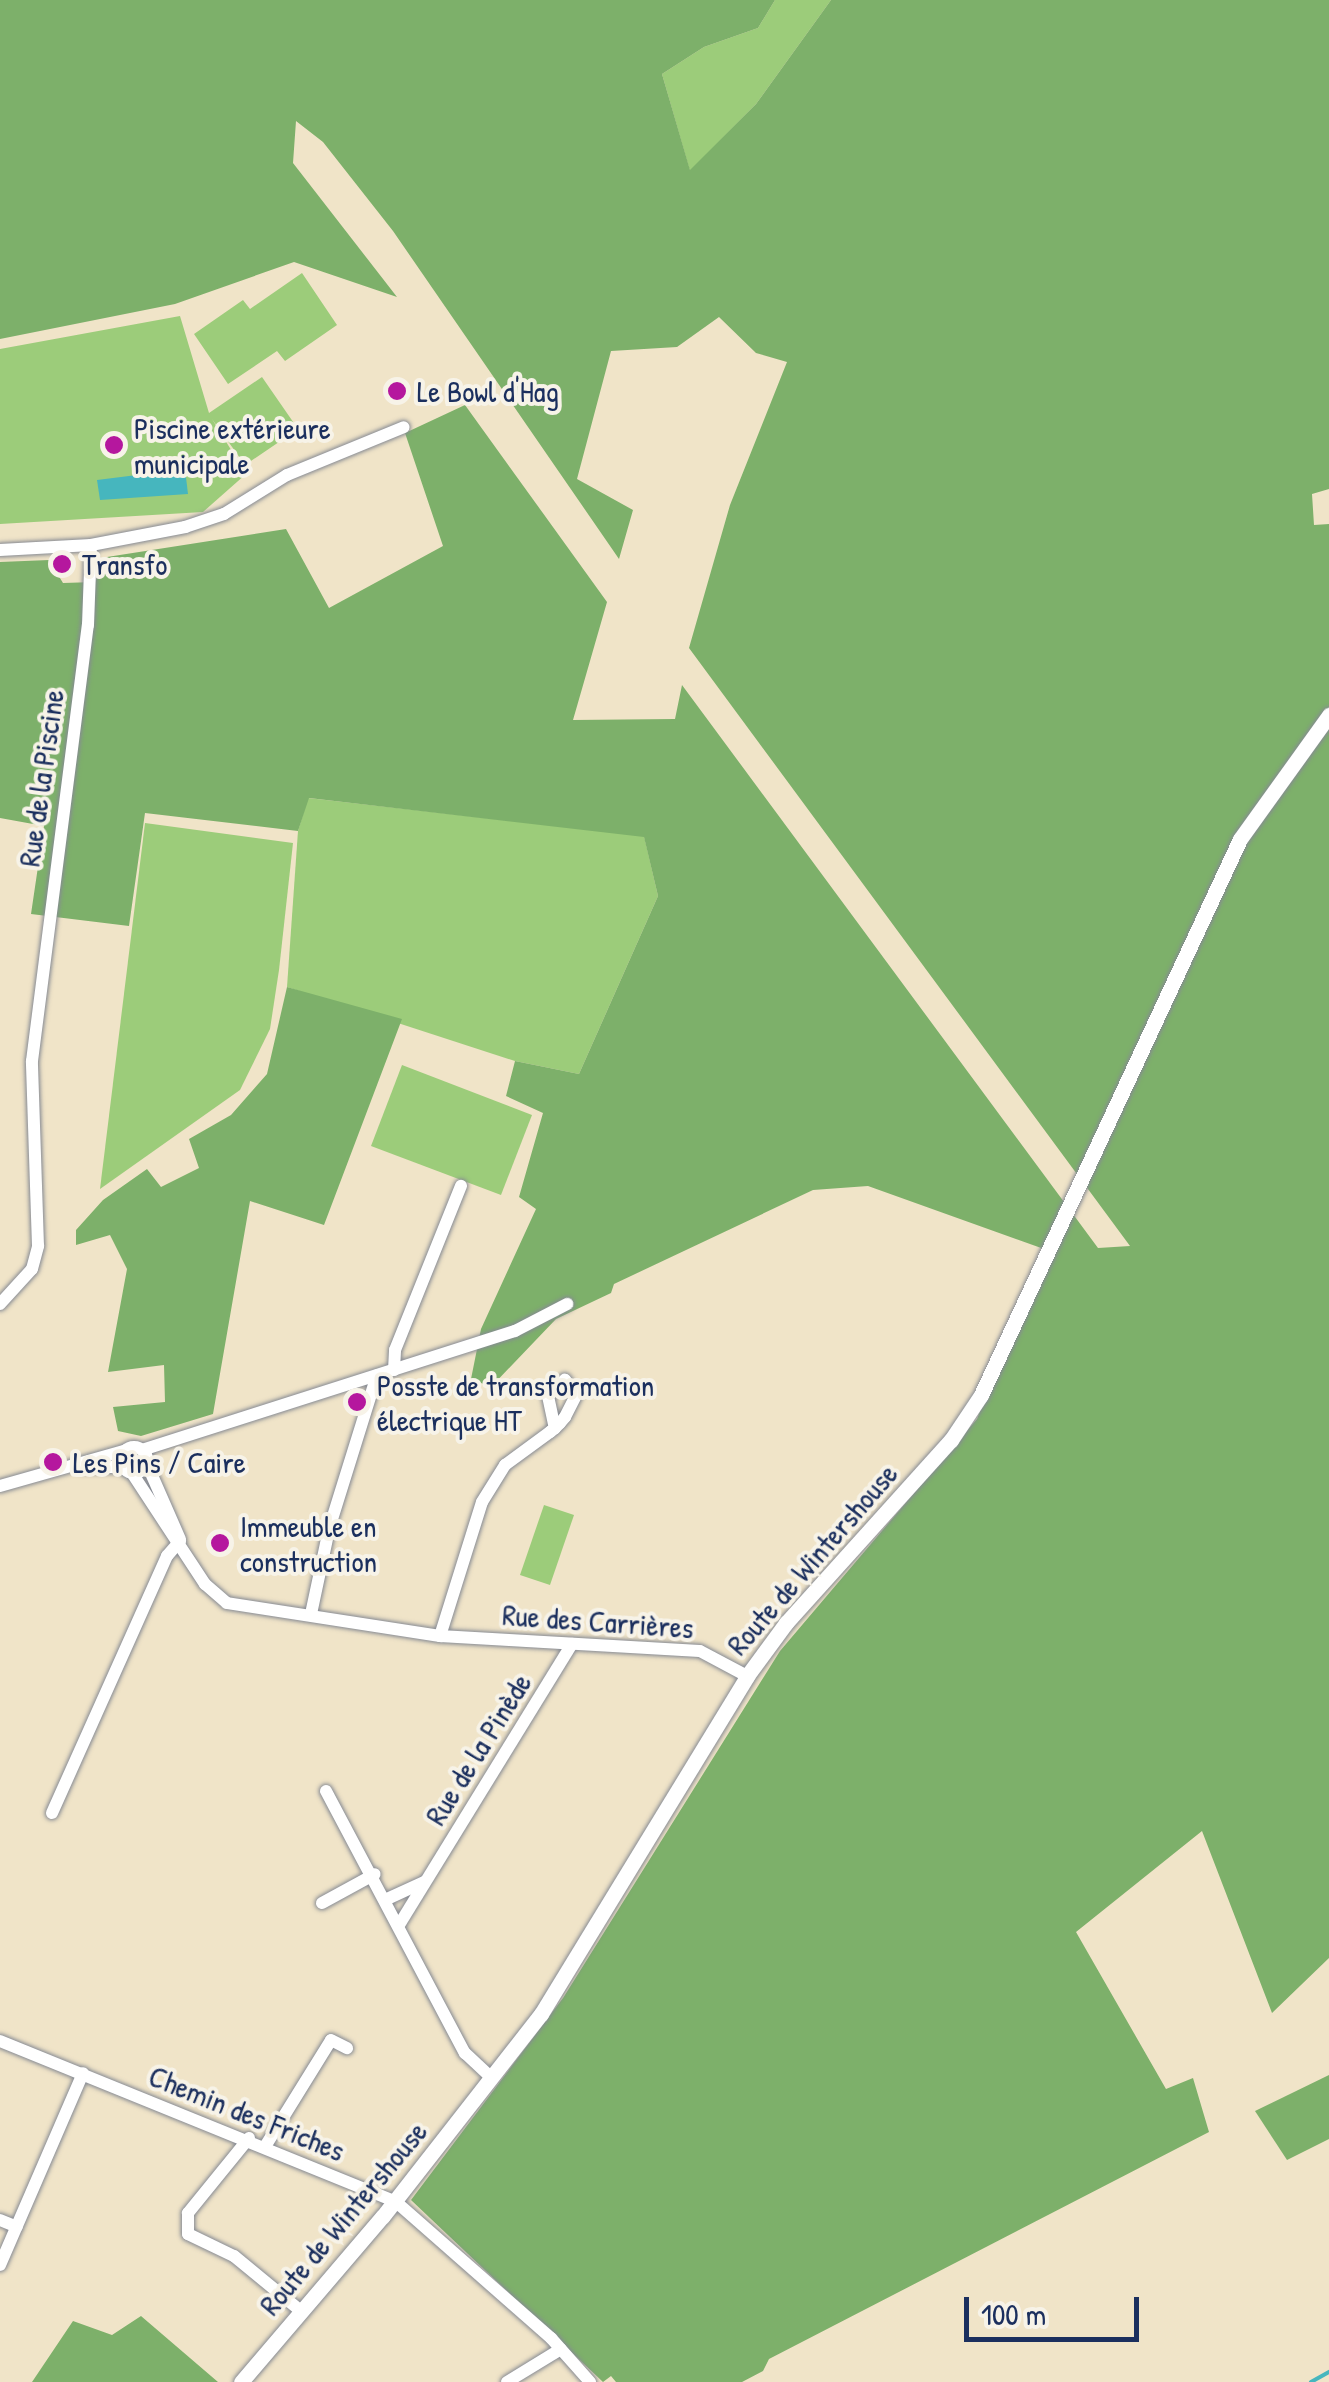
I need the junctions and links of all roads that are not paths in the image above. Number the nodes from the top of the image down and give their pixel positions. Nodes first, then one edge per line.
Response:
1 (404, 427) dead end
2 (92, 546) junction
3 (0, 550) edge
4 (1329, 715) edge
5 (460, 1186) dead end
6 (0, 1304) edge
7 (567, 1304) dead end
8 (394, 1370) junction
9 (377, 1375) junction
10 (555, 1428) dead end
11 (127, 1450) junction
12 (145, 1458) junction
13 (63, 1469) junction
14 (128, 1470) junction
15 (0, 1486) edge
16 (183, 1546) junction
17 (311, 1614) junction
18 (440, 1636) junction
19 (572, 1644) junction
20 (747, 1676) junction
21 (326, 1791) dead end
22 (52, 1812) dead end
23 (375, 1874) junction
24 (426, 1881) junction
25 (387, 1899) junction
26 (322, 1903) dead end
27 (400, 1925) junction
28 (0, 2041) edge
29 (347, 2048) dead end
30 (83, 2073) junction
31 (492, 2078) junction
32 (249, 2138) junction
33 (266, 2146) junction
34 (395, 2202) junction
35 (0, 2220) edge
36 (16, 2227) junction
37 (0, 2264) edge
38 (302, 2312) junction
39 (562, 2349) junction
40 (251, 2379) edge
41 (507, 2382) edge
42 (590, 2382) edge

1 - 2 street
2 - 3 street
2 - 6 street, Rue de la Piscine
4 - 20 street, Route de Wintershouse
5 - 8 street
7 - 8 street
8 - 9 street
9 - 12 street
9 - 17 street
10 - 18 street
11 - 12 street
11 - 13 street
11 - 14 street
12 - 14 street
12 - 16 street, Rue des Carrières
13 - 14 street
13 - 15 street
14 - 16 street, Rue des Carrières
16 - 17 street, Rue des Carrières
16 - 22 street
17 - 18 street, Rue des Carrières
18 - 19 street, Rue des Carrières
19 - 20 street, Rue des Carrières
19 - 24 street, Rue de la Pinède
20 - 31 street, Route de Wintershouse
21 - 23 street
23 - 25 street
23 - 26 street
24 - 25 street
24 - 27 street, Rue de la Pinède
25 - 27 street
27 - 31 street
28 - 30 street, Chemin des Friches
29 - 33 street
30 - 32 street, Chemin des Friches
30 - 36 street
31 - 34 street, Route de Wintershouse
32 - 33 street, Chemin des Friches
32 - 38 street
33 - 34 street, Chemin des Friches
34 - 38 street, Route de Wintershouse
34 - 39 street, Chemin des Friches
35 - 36 street
36 - 37 street
38 - 40 street, Route de Wintershouse
39 - 41 street
39 - 42 street, Chemin des Friches

